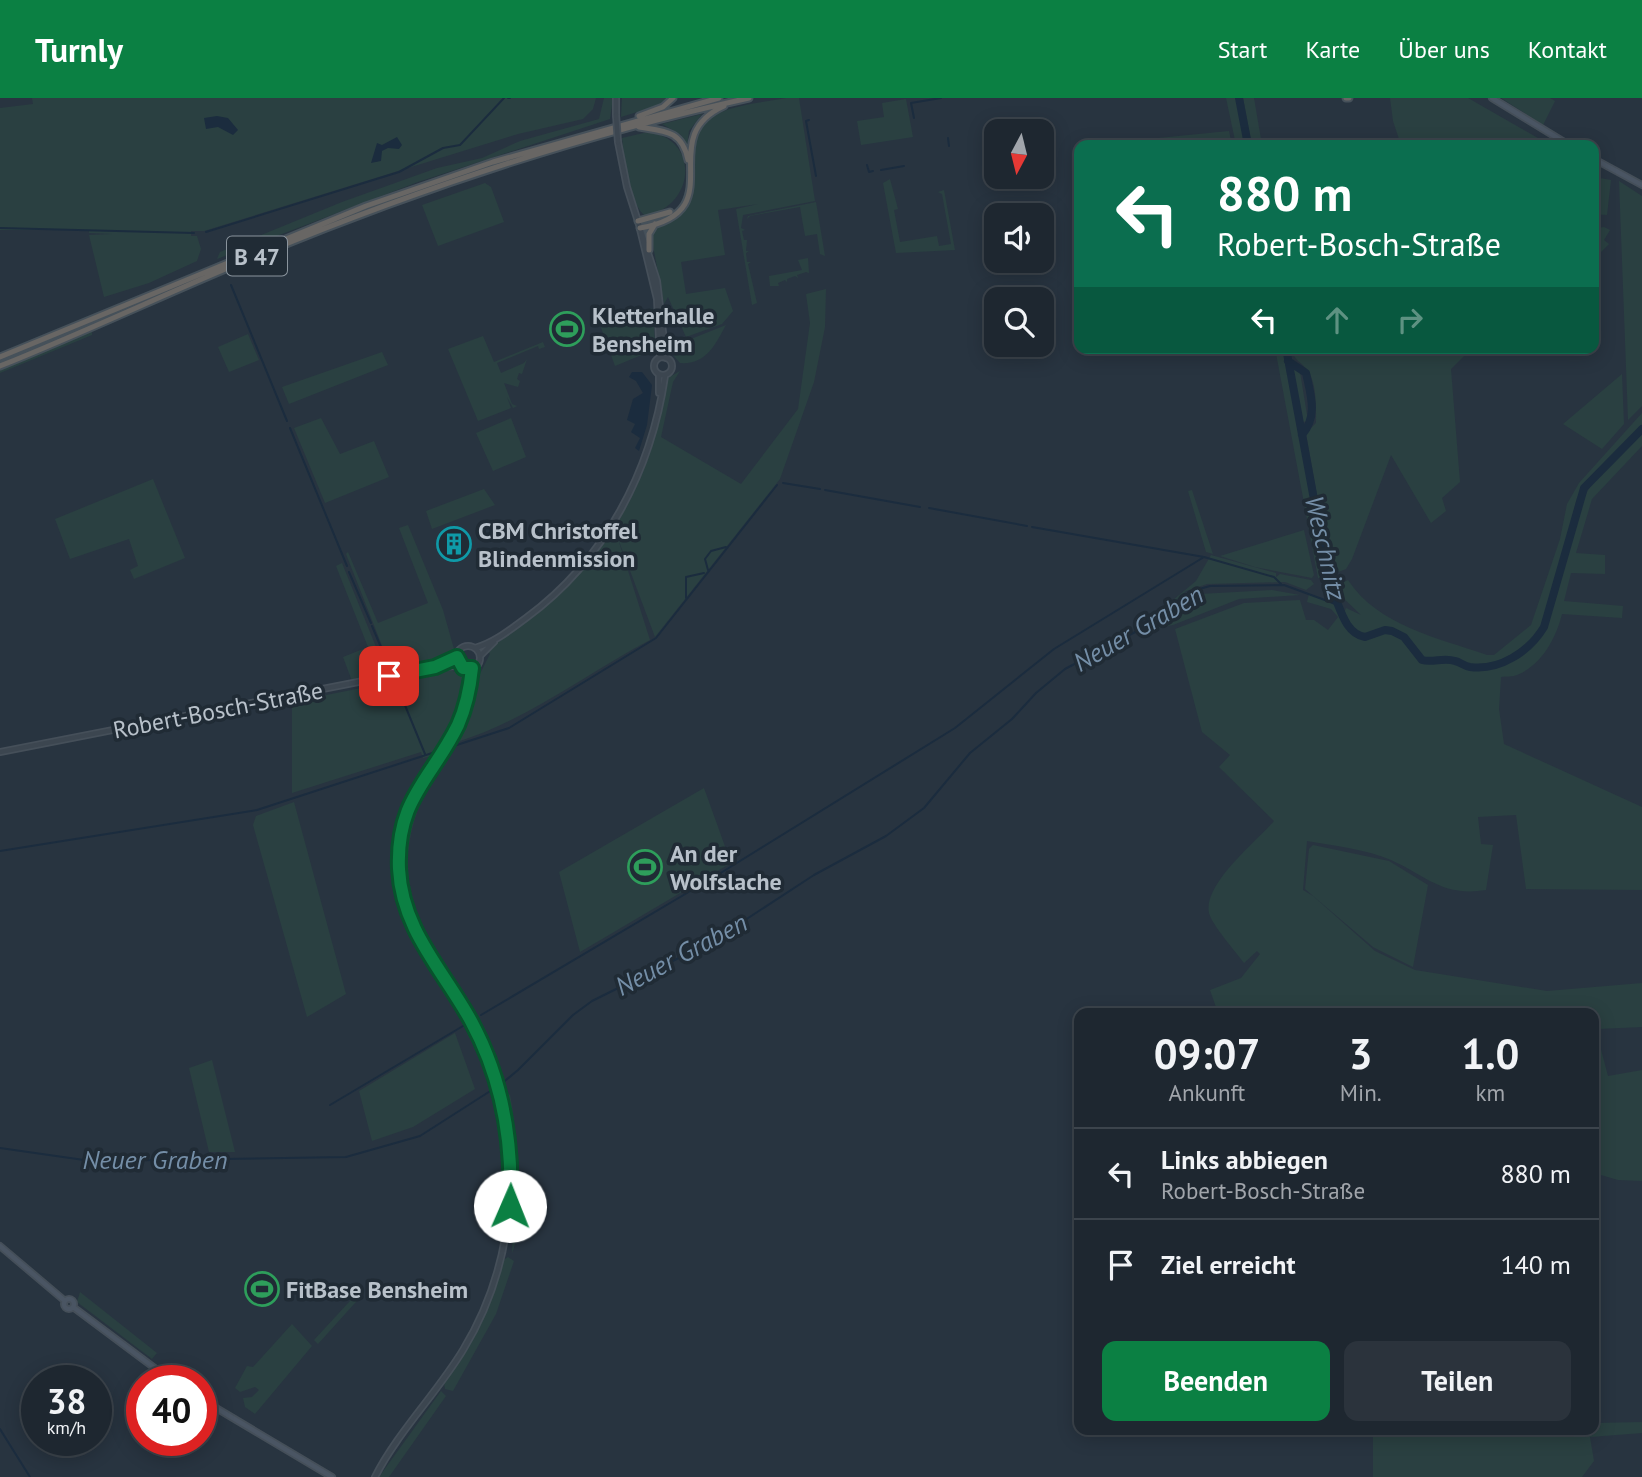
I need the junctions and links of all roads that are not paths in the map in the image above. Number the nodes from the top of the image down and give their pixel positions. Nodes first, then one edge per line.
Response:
1 (616, 98) edge
2 (673, 98) edge
3 (719, 98) edge
4 (749, 98) edge
5 (1492, 98) edge
6 (736, 101) junction
7 (634, 123) junction
8 (1561, 140) edge
9 (1599, 162) edge
10 (1642, 185) edge
11 (655, 224) junction
12 (639, 225) junction
13 (649, 250) junction
14 (0, 357) edge
15 (663, 357) junction
16 (0, 366) edge
17 (662, 375) junction
18 (496, 639) junction
19 (475, 648) junction
20 (480, 656) junction
21 (457, 657) junction
22 (435, 667) junction
23 (463, 667) junction
24 (472, 668) junction
25 (467, 696) junction
26 (0, 752) edge
27 (0, 1246) edge
28 (151, 1365) edge
29 (217, 1407) edge
30 (332, 1477) edge
31 (374, 1477) edge

1 - 12 street, bridge
2 - 7 highway
3 - 7 highway, B 47
4 - 6 highway, B 47
5 - 8 main road
6 - 7 highway, B 47
6 - 11 highway
7 - 12 highway
7 - 14 highway, B 47
7 - 16 highway, B 47
9 - 10 main road
11 - 12 highway
11 - 13 highway
12 - 13 street
12 - 15 street
13 - 15 street
15 - 17 street
15 - 17 street
17 - 18 street, Robert-Bosch-Straße
18 - 19 street, Robert-Bosch-Straße
18 - 20 street, Robert-Bosch-Straße
19 - 20 street
19 - 21 street, Robert-Bosch-Straße
20 - 24 street, Robert-Bosch-Straße
21 - 22 street, Robert-Bosch-Straße
21 - 23 street
22 - 23 street, Robert-Bosch-Straße
22 - 26 street, Robert-Bosch-Straße
23 - 24 street, Robert-Bosch-Straße
23 - 25 street
24 - 25 street
25 - 31 street
27 - 28 main road
29 - 30 main road

